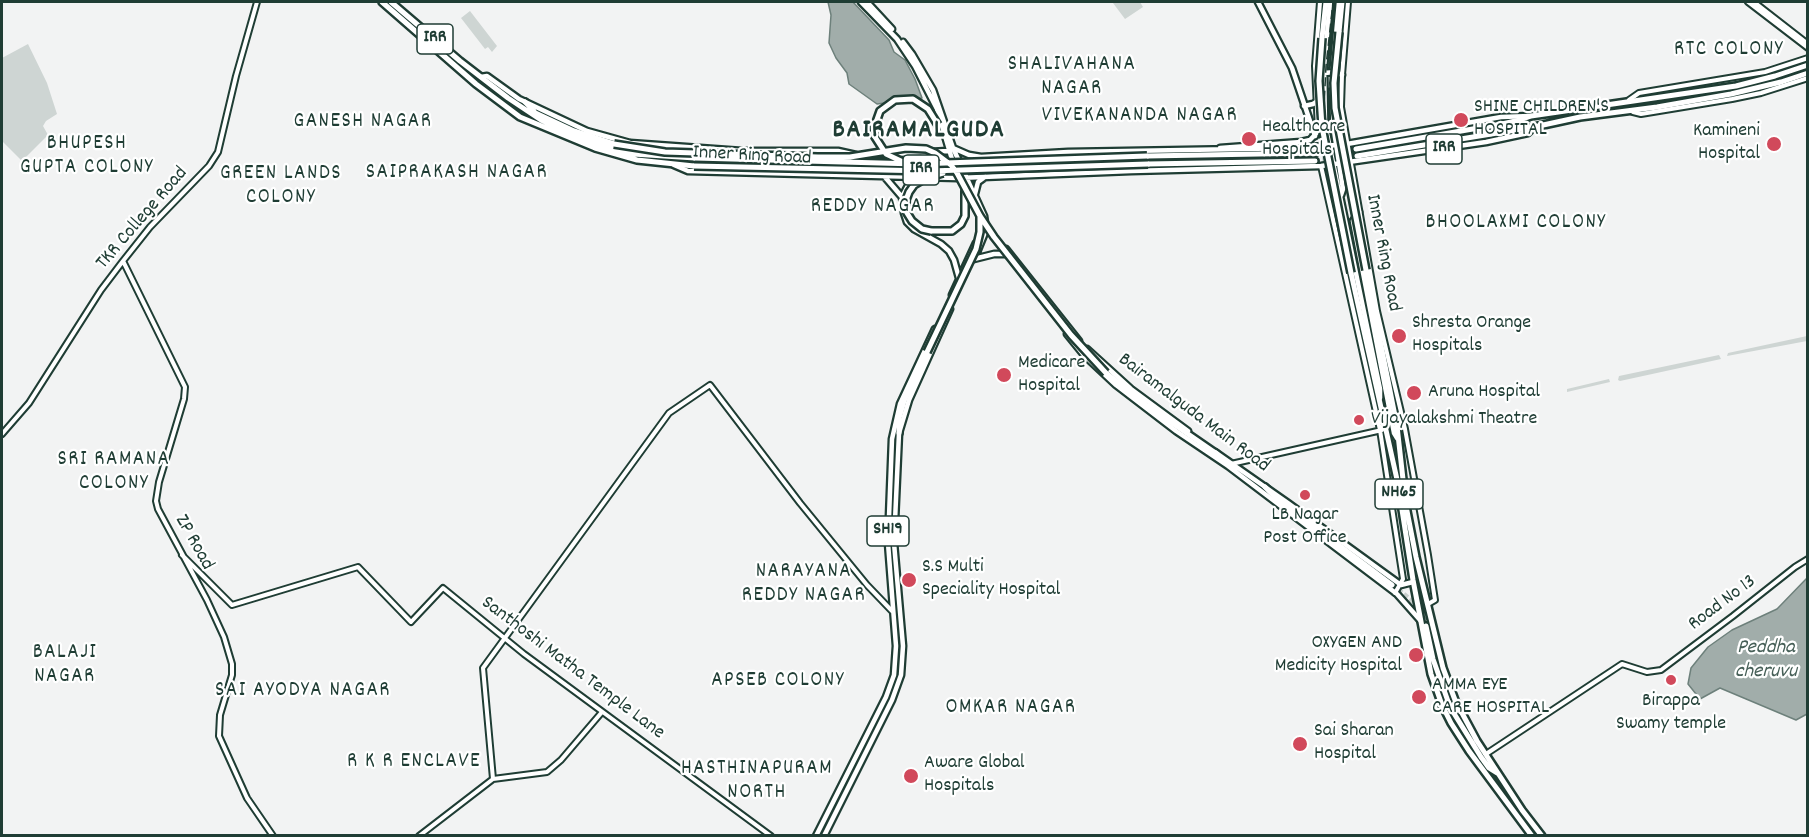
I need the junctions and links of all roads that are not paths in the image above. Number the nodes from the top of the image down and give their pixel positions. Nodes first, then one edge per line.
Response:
1 (257, 2) edge
2 (382, 2) edge
3 (391, 2) edge
4 (861, 2) edge
5 (867, 2) edge
6 (1258, 2) edge
7 (1320, 2) edge
8 (1328, 2) edge
9 (1340, 2) edge
10 (1348, 2) edge
11 (1748, 2) edge
12 (1754, 2) edge
13 (425, 34) junction
14 (1808, 44) edge
15 (1808, 48) edge
16 (1808, 58) edge
17 (1808, 65) edge
18 (1324, 73) junction
19 (1808, 73) edge
20 (1332, 74) junction
21 (1342, 75) junction
22 (484, 76) junction
23 (923, 77) junction
24 (1808, 78) edge
25 (1315, 83) junction
26 (1323, 84) junction
27 (1323, 98) junction
28 (525, 102) junction
29 (1626, 102) junction
30 (1316, 104) junction
31 (1304, 106) junction
32 (1597, 106) junction
33 (1324, 107) junction
34 (521, 108) junction
35 (1578, 109) junction
36 (1629, 111) junction
37 (535, 112) junction
38 (1598, 115) junction
39 (1532, 116) junction
40 (1580, 117) junction
41 (1325, 124) junction
42 (1534, 127) junction
43 (940, 128) junction
44 (1318, 130) junction
45 (1315, 136) junction
46 (1347, 144) junction
47 (1329, 145) junction
48 (1336, 145) junction
49 (668, 146) junction
50 (950, 149) junction
51 (1356, 149) dead end
52 (1216, 150) junction
53 (925, 153) junction
54 (1149, 153) junction
55 (1315, 153) tunnel mouth
56 (855, 155) junction
57 (1209, 155) junction
58 (1357, 156) dead end
59 (983, 157) junction
60 (668, 160) junction
61 (1315, 161) tunnel mouth
62 (1351, 162) junction
63 (1193, 163) junction
64 (910, 164) junction
65 (1336, 164) junction
66 (1321, 166) junction
67 (1148, 167) junction
68 (1204, 168) junction
69 (951, 170) junction
70 (854, 176) junction
71 (884, 176) junction
72 (914, 177) junction
73 (984, 177) junction
74 (958, 178) junction
75 (966, 178) junction
76 (1354, 182) junction
77 (1340, 185) junction
78 (1327, 188) junction
79 (965, 191) junction
80 (975, 194) junction
81 (902, 197) junction
82 (1359, 212) junction
83 (1333, 213) junction
84 (1345, 220) junction
85 (980, 221) junction
86 (986, 227) junction
87 (1006, 254) junction
88 (974, 259) junction
89 (123, 261) junction
90 (959, 278) junction
91 (1074, 338) junction
92 (1380, 408) junction
93 (1402, 419) junction
94 (1397, 426) junction
95 (1383, 430) junction
96 (899, 433) junction
97 (2, 434) edge
98 (1398, 438) junction
99 (1217, 454) junction
100 (1230, 464) junction
101 (1265, 487) junction
102 (182, 555) junction
103 (1808, 559) edge
104 (1413, 582) junction
105 (1392, 585) tunnel mouth
106 (1401, 585) junction
107 (1395, 593) junction
108 (1426, 605) junction
109 (892, 611) junction
110 (1420, 620) junction
111 (1426, 626) tunnel mouth
112 (504, 638) junction
113 (602, 712) junction
114 (1486, 754) junction
115 (1499, 774) junction
116 (492, 778) junction
117 (1537, 835) edge
118 (273, 836) edge
119 (419, 836) edge
120 (771, 836) edge
121 (816, 836) edge
122 (824, 836) edge

1 - 89 street, TKR College Road
2 - 13 highway, Inner Ring Road / IRR
3 - 13 highway, Inner Ring Road / IRR
4 - 23 main road
5 - 23 main road
6 - 31 main road
7 - 25 street
8 - 18 main road, NH65
8 - 92 highway, NH65, bridge
9 - 20 main road
9 - 94 highway, NH65, bridge
10 - 21 street, Inner Ring Road
11 - 15 street
12 - 14 street
13 - 22 highway, Inner Ring Road / IRR
13 - 60 highway, Inner Ring Road / IRR
16 - 29 street
17 - 29 highway, IRR
18 - 20 main road
18 - 26 main road, NH65
19 - 36 highway, IRR
20 - 21 main road
20 - 48 main road
21 - 46 street, Inner Ring Road
22 - 28 main road, Inner Ring Road
22 - 34 highway, Inner Ring Road / IRR
23 - 43 main road
23 - 50 main road
24 - 36 street
25 - 26 main road
25 - 30 street
26 - 27 main road, NH65
27 - 30 main road
27 - 33 main road, NH65
28 - 37 highway
28 - 49 main road, Inner Ring Road
29 - 32 highway, IRR
30 - 31 main road
30 - 33 main road
30 - 44 street
31 - 45 main road
32 - 35 highway, IRR
32 - 38 highway
33 - 41 main road, NH65
34 - 37 highway
34 - 60 highway, IRR
35 - 39 highway, IRR
35 - 40 highway
36 - 38 highway, Inner Ring Road / IRR
37 - 85 highway, bridge
38 - 40 highway, Inner Ring Road / IRR
39 - 46 main road, IRR
39 - 51 highway, IRR
40 - 42 highway, Inner Ring Road / IRR
41 - 44 main road
41 - 47 main road, NH65
42 - 58 highway, IRR
42 - 62 main road, Inner Ring Road / IRR
43 - 50 main road
43 - 64 highway, bridge
44 - 45 main road
45 - 52 main road
46 - 48 main road, IRR
46 - 62 street, Inner Ring Road
47 - 48 main road, IRR
47 - 52 main road, IRR
47 - 65 main road, NH65
48 - 65 main road
49 - 56 main road, Inner Ring Road
49 - 60 highway
50 - 53 main road, Inner Ring Road
50 - 59 main road
50 - 74 main road
50 - 75 main road
52 - 54 main road, IRR
52 - 57 highway
53 - 56 main road, Inner Ring Road
53 - 72 main road
54 - 57 highway, IRR
54 - 59 main road
54 - 64 highway, IRR, bridge
55 - 57 highway, IRR
56 - 70 main road
59 - 73 main road
60 - 64 highway, IRR, bridge
60 - 69 highway, IRR, bridge
60 - 70 main road, Inner Ring Road
61 - 63 highway, IRR
62 - 65 main road, Inner Ring Road / IRR
62 - 76 street, Inner Ring Road
63 - 67 highway, IRR
63 - 68 highway
65 - 66 main road, Inner Ring Road / IRR
65 - 77 main road
66 - 68 main road, Inner Ring Road / IRR
66 - 78 street
67 - 68 main road, Inner Ring Road / IRR
67 - 69 highway, IRR, bridge
67 - 73 main road, Inner Ring Road / IRR
69 - 79 highway, bridge
70 - 71 main road, Inner Ring Road
71 - 72 main road, Inner Ring Road
71 - 81 main road
72 - 74 main road, Inner Ring Road
72 - 81 main road
73 - 75 main road, Inner Ring Road / IRR
73 - 80 main road
74 - 75 main road, Inner Ring Road / IRR
74 - 79 main road
75 - 80 main road
76 - 77 main road
76 - 82 street, Inner Ring Road
77 - 78 main road
77 - 84 main road
78 - 83 street
79 - 85 main road
80 - 86 main road
81 - 90 main road
82 - 93 street, Inner Ring Road
82 - 98 main road
83 - 84 main road
83 - 95 street
84 - 92 main road
85 - 86 main road
85 - 90 main road, SH19
85 - 96 highway, bridge
85 - 99 highway, bridge
86 - 87 main road
86 - 88 main road, SH19
86 - 91 main road, Bairamalguda Main Road
87 - 88 main road
87 - 91 main road
88 - 96 main road, SH19
89 - 97 street, TKR College Road
89 - 102 street, ZP Road
90 - 109 main road, SH19
91 - 99 main road, Bairamalguda Main Road
91 - 107 main road
92 - 95 highway, NH65
93 - 94 highway
93 - 108 street, Inner Ring Road
94 - 98 highway, NH65
95 - 100 street
95 - 104 highway, NH65
95 - 106 street
96 - 122 main road, SH19
98 - 108 highway, NH65
99 - 100 main road, Bairamalguda Main Road
100 - 101 main road, Bairamalguda Main Road
101 - 105 highway
101 - 106 main road, Bairamalguda Main Road
102 - 112 street, Santhoshi Matha Temple Lane
102 - 118 street, ZP Road
103 - 114 street, Road No 13
104 - 106 main road
104 - 110 highway, NH65
106 - 107 street
107 - 110 main road
108 - 114 highway, NH65
109 - 112 street
109 - 121 main road, SH19
110 - 117 highway, NH65
111 - 115 highway
112 - 113 street, Santhoshi Matha Temple Lane
112 - 116 street
113 - 116 street
113 - 120 street, Santhoshi Matha Temple Lane
114 - 115 highway, NH65
115 - 117 highway, NH65
116 - 119 street

